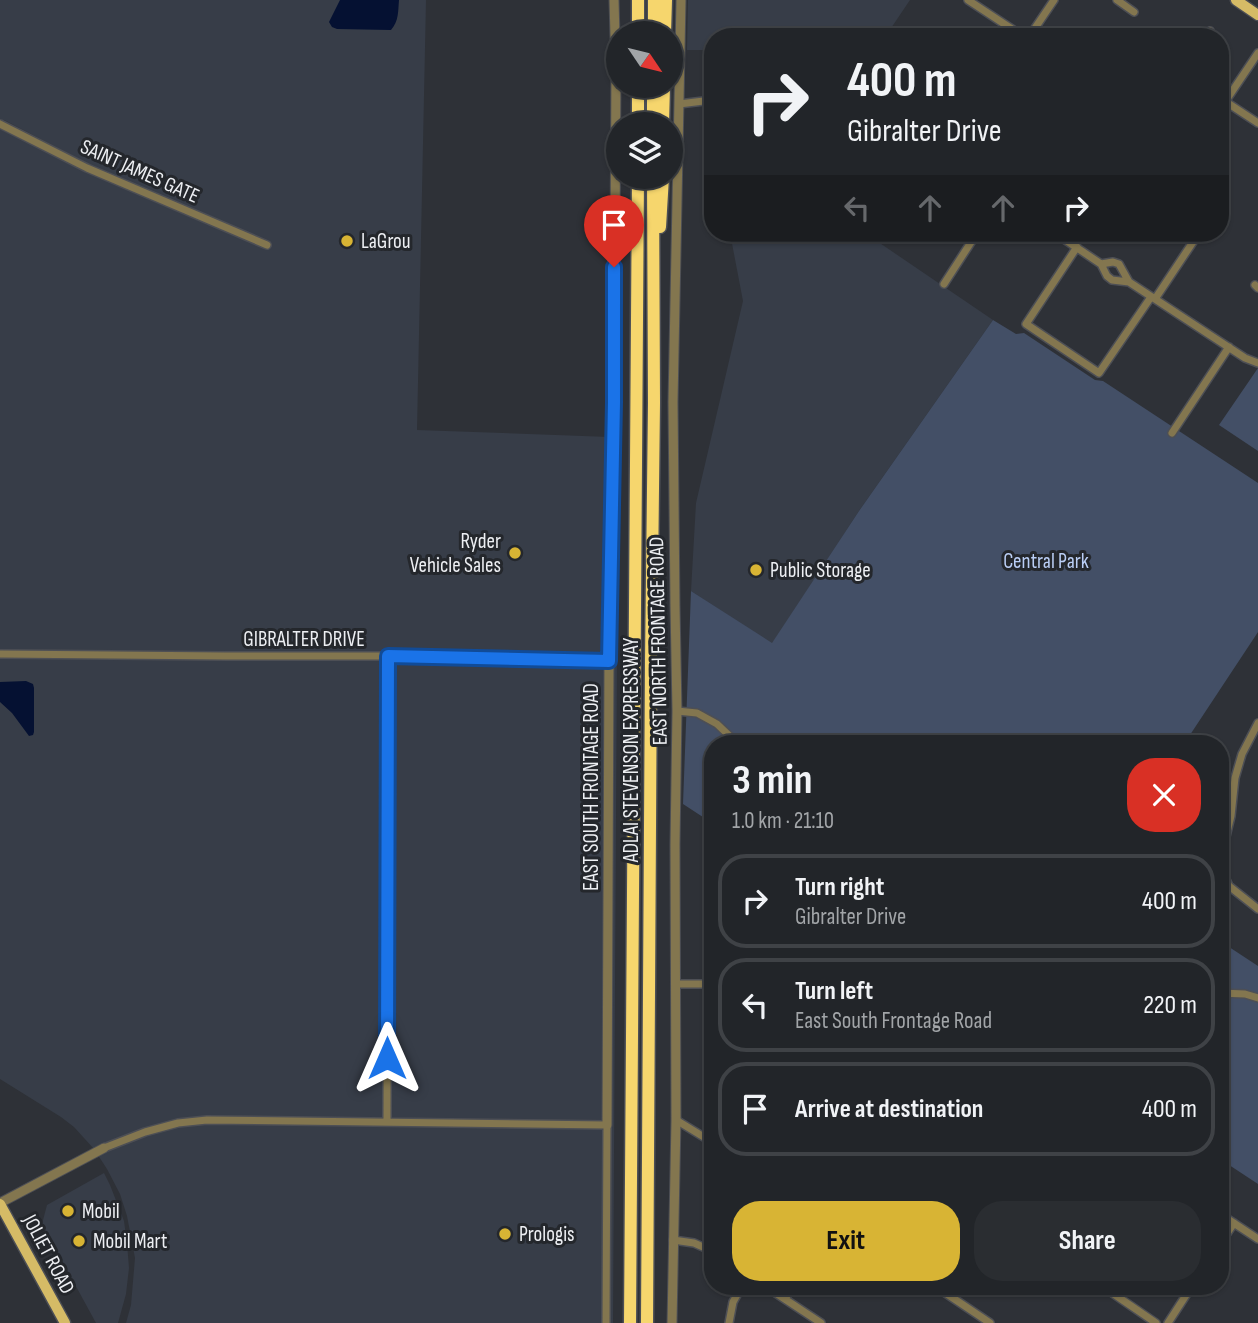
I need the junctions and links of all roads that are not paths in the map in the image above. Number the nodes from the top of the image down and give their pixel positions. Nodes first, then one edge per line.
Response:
1 (614, 0) edge
2 (638, 0) edge
3 (654, 0) edge
4 (666, 0) edge
5 (681, 0) edge
6 (968, 0) edge
7 (1054, 0) edge
8 (1117, 0) edge
9 (1236, 0) edge
10 (1134, 12) dead end
11 (1258, 15) edge
12 (638, 21) edge
13 (654, 21) edge
14 (665, 21) edge
15 (1013, 28) edge
16 (1034, 28) edge
17 (1258, 53) edge
18 (1229, 92) edge
19 (704, 101) edge
20 (679, 104) junction
21 (1229, 104) edge
22 (1258, 123) edge
23 (0, 124) edge
24 (638, 189) edge
25 (653, 189) edge
26 (663, 189) edge
27 (971, 242) edge
28 (1069, 242) edge
29 (1193, 242) edge
30 (267, 245) dead end
31 (1077, 247) junction
32 (1101, 264) junction
33 (1129, 282) junction
34 (944, 284) dead end
35 (1153, 298) junction
36 (653, 301) junction
37 (1229, 347) junction
38 (1258, 363) edge
39 (1171, 433) dead end
40 (0, 654) edge
41 (388, 656) junction
42 (609, 661) junction
43 (677, 711) junction
44 (1258, 723) edge
45 (1255, 732) edge
46 (729, 735) edge
47 (1229, 824) edge
48 (1229, 886) edge
49 (1258, 909) edge
50 (675, 984) junction
51 (704, 984) edge
52 (1229, 993) edge
53 (1257, 995) edge
54 (676, 1120) junction
55 (387, 1121) junction
56 (607, 1125) junction
57 (704, 1137) edge
58 (104, 1148) joint
59 (0, 1203) edge
60 (1229, 1220) edge
61 (1234, 1223) junction
62 (1229, 1230) edge
63 (1258, 1239) edge
64 (673, 1240) junction
65 (704, 1247) edge
66 (737, 1295) edge
67 (780, 1295) edge
68 (787, 1295) edge
69 (948, 1295) edge
70 (1114, 1295) edge
71 (1186, 1295) edge
72 (785, 1298) junction
73 (65, 1323) edge
74 (606, 1323) edge
75 (630, 1323) edge
76 (647, 1323) edge
77 (672, 1323) edge
78 (729, 1323) edge
79 (821, 1323) edge
80 (990, 1323) edge
81 (1156, 1323) edge
82 (1168, 1323) edge

1 - 42 street, EAST SOUTH FRONTAGE ROAD
2 - 12 highway
3 - 13 highway
4 - 14 highway
5 - 20 street, EAST NORTH FRONTAGE ROAD
6 - 15 street
7 - 16 street
8 - 10 street
9 - 11 main road
17 - 18 street
19 - 20 street
20 - 43 street, EAST NORTH FRONTAGE ROAD
21 - 22 street
23 - 30 street, SAINT JAMES GATE
24 - 75 highway, ADLAI STEVENSON EXPRESSWAY
25 - 36 highway, ADLAI STEVENSON EXPRESSWAY
26 - 36 highway
27 - 34 street
28 - 31 street
29 - 35 street
31 - 32 street
31 - 35 street
32 - 33 street
32 - 33 street
33 - 35 street
35 - 37 street
36 - 76 highway, ADLAI STEVENSON EXPRESSWAY
37 - 38 street
37 - 39 street
40 - 41 street, GIBRALTER DRIVE
41 - 42 street, GIBRALTER DRIVE
41 - 55 street
42 - 56 street, EAST SOUTH FRONTAGE ROAD
43 - 46 street
43 - 50 street, EAST NORTH FRONTAGE ROAD
44 - 45 street
45 - 47 street
48 - 49 street
50 - 51 street
50 - 54 street, EAST NORTH FRONTAGE ROAD
52 - 53 street
54 - 57 street
54 - 64 street, EAST NORTH FRONTAGE ROAD
55 - 56 street
55 - 58 street
56 - 74 street, EAST SOUTH FRONTAGE ROAD
58 - 59 street
59 - 73 main road, JOLIET ROAD
60 - 61 street
61 - 62 street
61 - 63 street
64 - 65 street
64 - 77 street, EAST NORTH FRONTAGE ROAD
66 - 78 street
67 - 72 street
68 - 72 street
69 - 80 street
70 - 81 street
71 - 82 street
72 - 79 street

